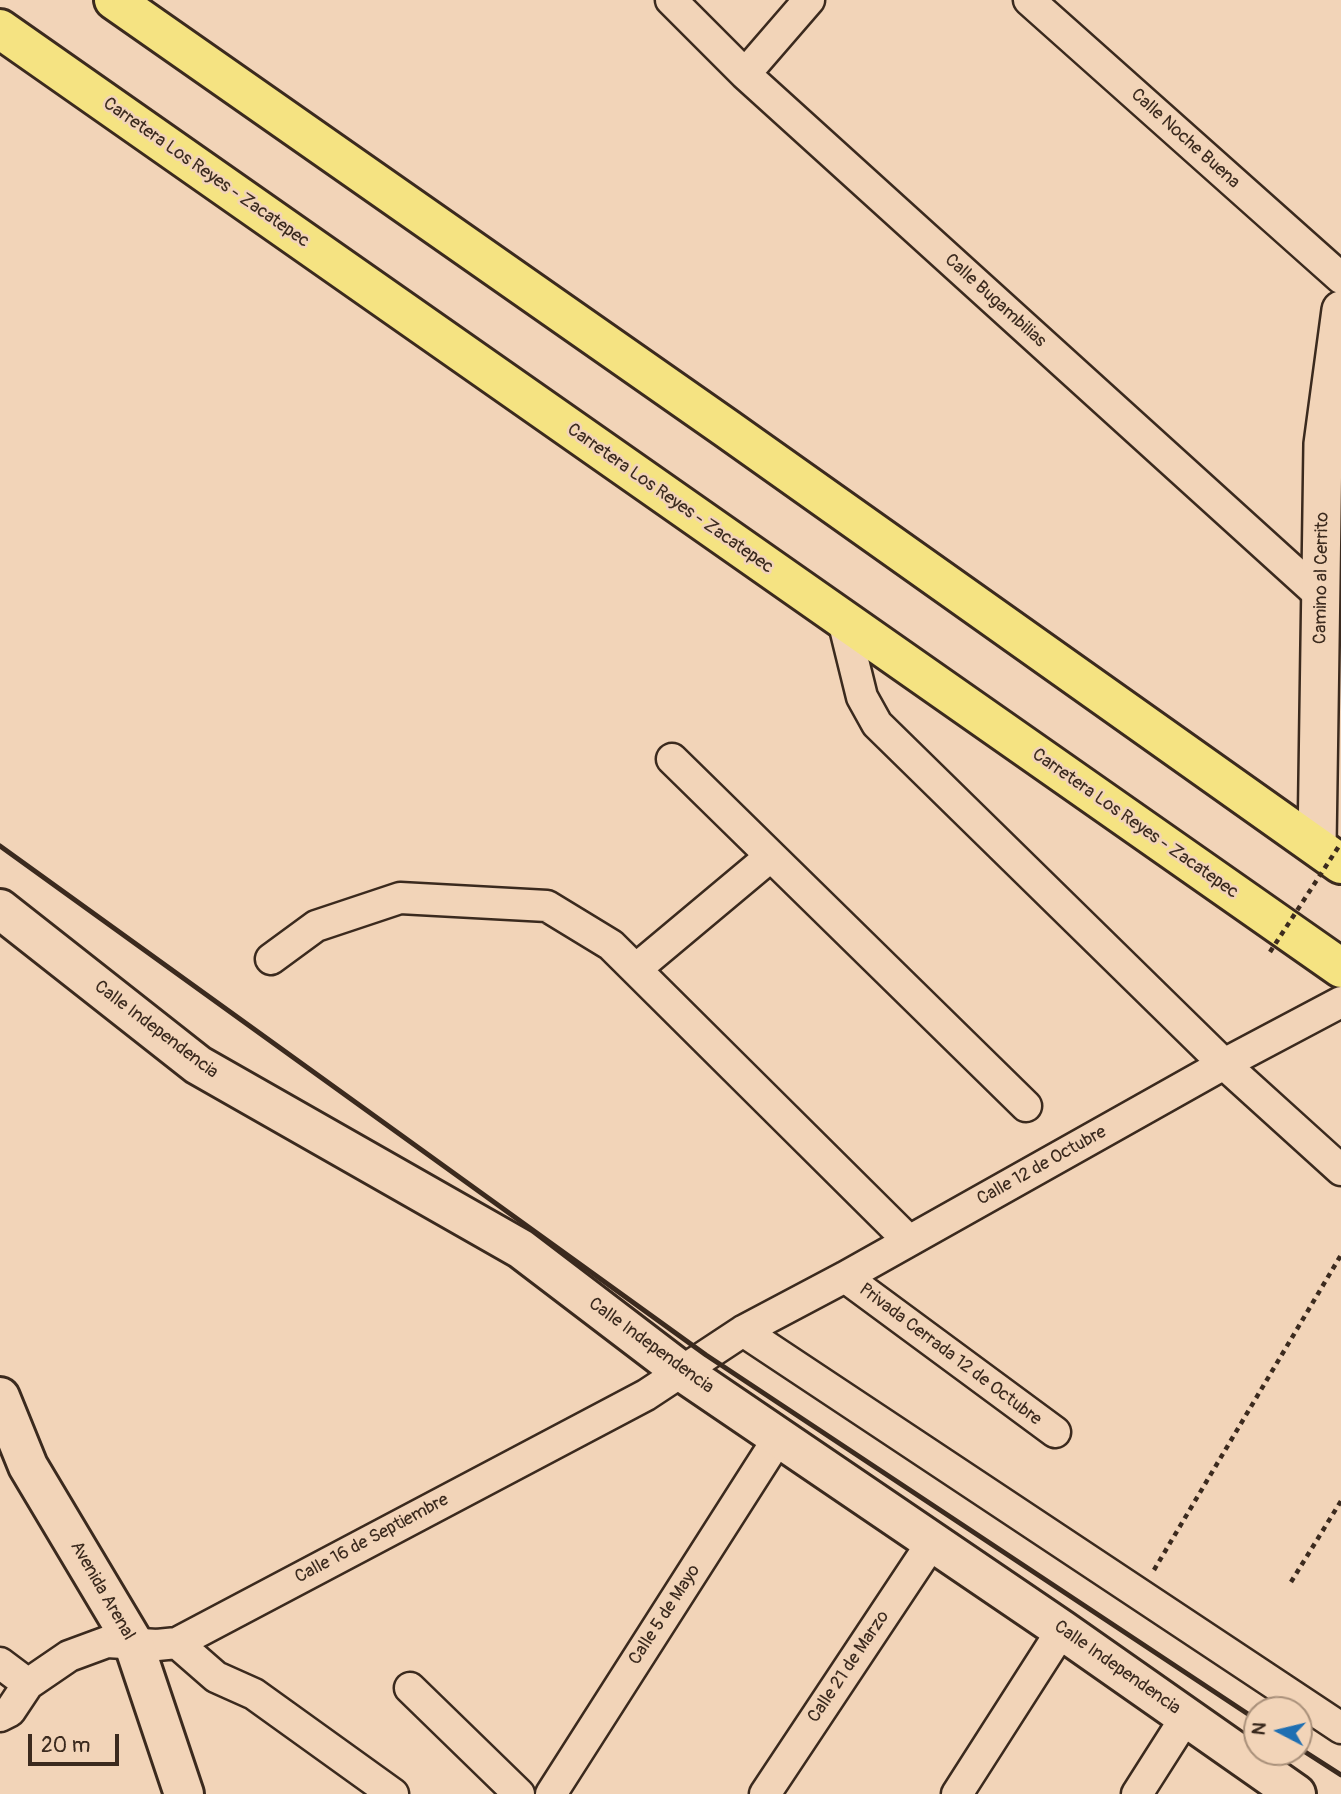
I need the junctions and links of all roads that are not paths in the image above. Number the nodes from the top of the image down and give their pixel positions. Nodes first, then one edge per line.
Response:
1 (114, 0) edge
2 (671, 0) edge
3 (809, 0) edge
4 (1029, 0) edge
5 (0, 29) edge
6 (745, 74) junction
7 (1341, 278) edge
8 (1341, 310) edge
9 (1322, 597) junction
10 (843, 620) junction
11 (672, 759) dead end
12 (1333, 851) edge
13 (771, 856) junction
14 (0, 909) edge
15 (271, 960) dead end
16 (1341, 968) edge
17 (636, 969) junction
18 (1341, 1002) edge
19 (1224, 1064) junction
20 (1026, 1106) dead end
21 (1341, 1170) edge
22 (909, 1241) junction
23 (845, 1277) junction
24 (743, 1331) junction
25 (681, 1371) junction
26 (0, 1397) edge
27 (1055, 1433) dead end
28 (779, 1437) junction
29 (14, 1455) edge
30 (933, 1541) junction
31 (1062, 1630) junction
32 (133, 1642) junction
33 (177, 1643) junction
34 (0, 1663) edge
35 (28, 1684) junction
36 (410, 1688) dead end
37 (0, 1716) edge
38 (1186, 1717) junction
39 (1341, 1728) edge
40 (184, 1794) edge
41 (393, 1794) edge
42 (519, 1794) edge
43 (551, 1794) edge
44 (765, 1794) edge
45 (957, 1794) edge
46 (1137, 1794) edge
47 (1294, 1794) edge

1 - 12 main road
2 - 6 street, Calle Bugambilias
3 - 6 street
4 - 7 street, Calle Noche Buena
5 - 10 main road, Carretera Los Reyes - Zacatepec
6 - 9 street, Calle Bugambilias
8 - 9 street, Camino al Cerrito
9 - 12 street, Camino al Cerrito
10 - 16 main road, Carretera Los Reyes - Zacatepec
10 - 19 street
11 - 13 street
13 - 17 street
13 - 20 street
14 - 25 main road, Calle Independencia
15 - 17 street
17 - 22 street
18 - 19 street, Calle 12 de Octubre
19 - 21 street
19 - 22 street, Calle 12 de Octubre
22 - 23 street, Calle 12 de Octubre
23 - 24 street, Calle 12 de Octubre
23 - 27 street, Privada Cerrada 12 de Octubre
24 - 25 street, Calle 16 de Septiembre
24 - 39 street
25 - 28 main road, Calle Independencia
25 - 33 street, Calle 16 de Septiembre
26 - 29 main road, Avenida Arenal
28 - 30 main road, Calle Independencia
28 - 43 street, Calle 5 de Mayo
29 - 32 main road, Avenida Arenal
30 - 31 main road, Calle Independencia
30 - 44 street, Calle 21 de Marzo
31 - 38 main road, Calle Independencia
31 - 45 street
32 - 33 street, Calle 16 de Septiembre
32 - 35 street, Calle 16 de Septiembre
32 - 40 main road, Avenida Arenal
33 - 41 street
34 - 35 street
35 - 37 street, Calle 16 de Septiembre
36 - 42 street
38 - 46 street
38 - 47 main road, Calle Independencia

